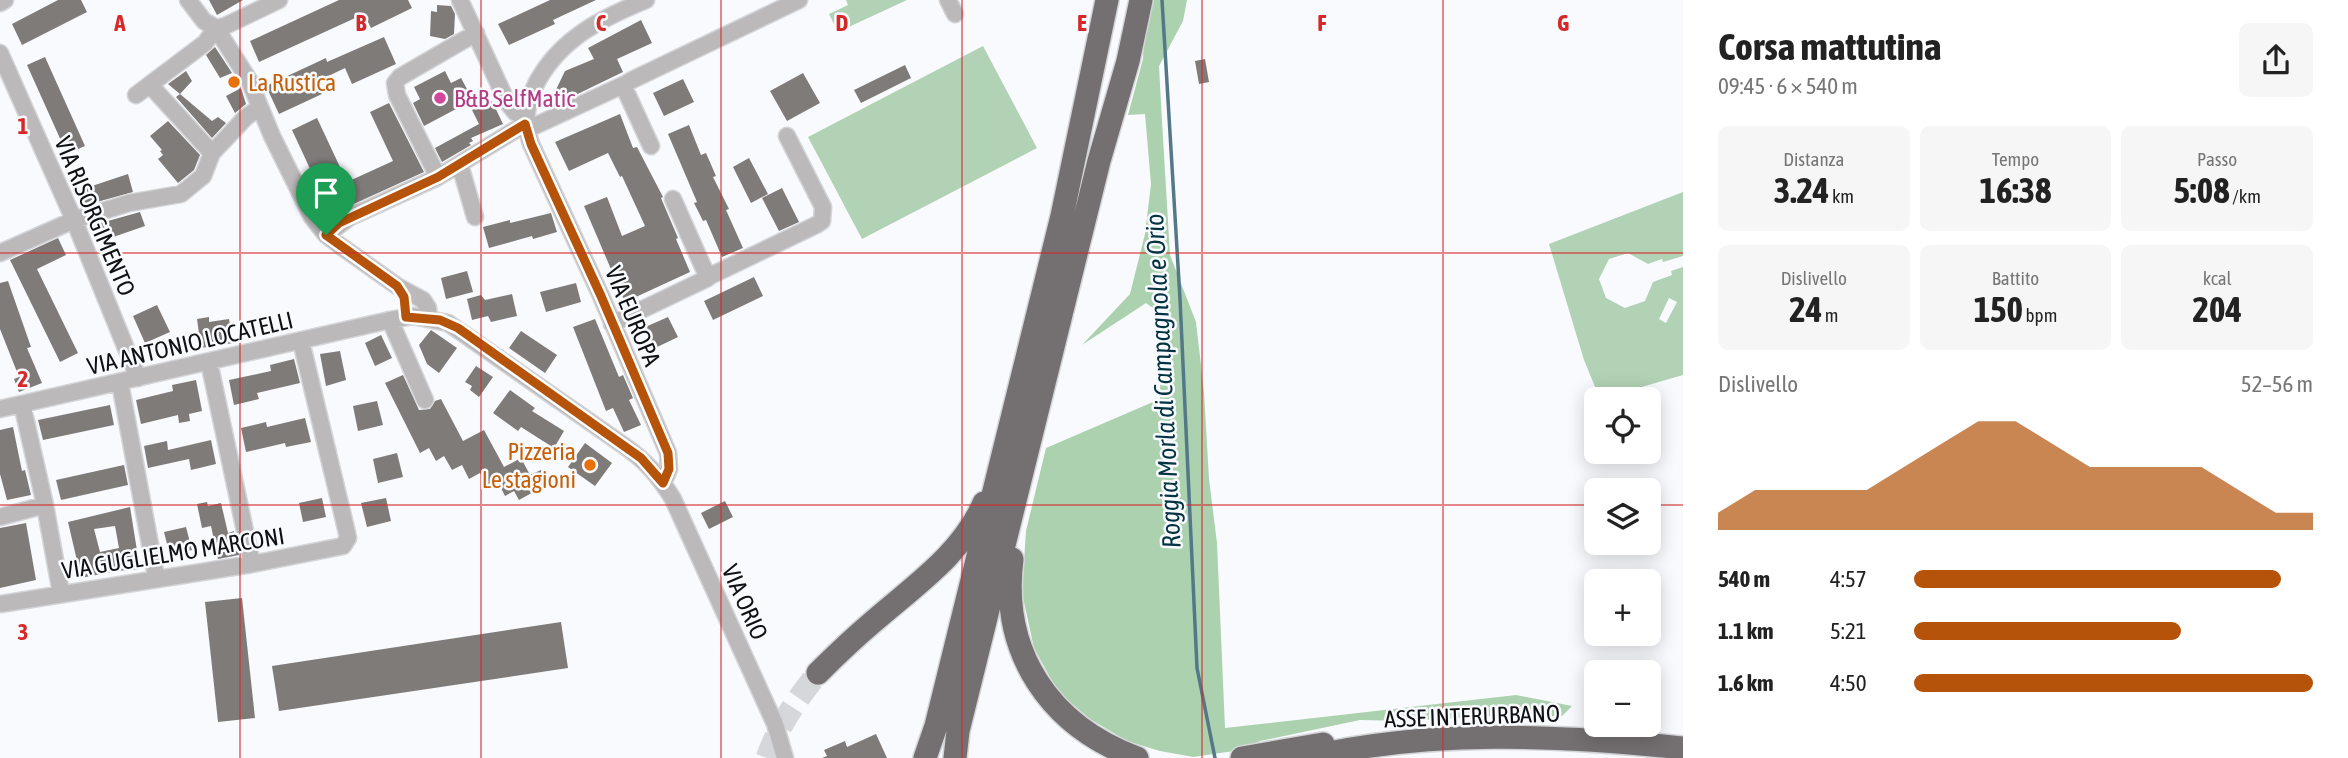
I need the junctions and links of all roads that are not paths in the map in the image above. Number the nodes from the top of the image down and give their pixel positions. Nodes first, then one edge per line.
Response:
1 (5, 0) edge
2 (188, 0) edge
3 (279, 0) edge
4 (460, 0) edge
5 (646, 0) edge
6 (799, 0) edge
7 (1097, 0) edge
8 (1107, 0) edge
9 (1129, 0) edge
10 (1140, 0) edge
11 (0, 3) edge
12 (216, 28) junction
13 (476, 33) junction
14 (0, 53) edge
15 (4, 76) edge
16 (1091, 84) junction
17 (150, 85) junction
18 (624, 85) junction
19 (136, 95) dead end
20 (260, 108) junction
21 (526, 124) junction
22 (787, 136) dead end
23 (651, 146) dead end
24 (212, 153) junction
25 (1099, 161) junction
26 (460, 165) junction
27 (438, 177) junction
28 (673, 199) dead end
29 (475, 217) dead end
30 (74, 220) junction
31 (326, 235) junction
32 (0, 253) edge
33 (708, 277) junction
34 (397, 286) junction
35 (398, 318) junction
36 (429, 318) junction
37 (612, 324) junction
38 (301, 341) junction
39 (209, 362) junction
40 (138, 378) junction
41 (120, 383) junction
42 (1042, 391) junction
43 (425, 400) dead end
44 (22, 404) junction
45 (0, 409) edge
46 (1001, 465) junction
47 (663, 483) junction
48 (45, 506) junction
49 (0, 517) edge
50 (252, 564) junction
51 (155, 578) junction
52 (61, 593) junction
53 (0, 604) edge
54 (818, 673) tunnel mouth
55 (1608, 739) junction
56 (1683, 748) edge
57 (783, 752) edge
58 (925, 758) edge
59 (955, 758) edge
60 (1137, 758) edge
61 (1242, 758) edge
62 (1306, 758) edge

1 - 11 street
2 - 12 street
3 - 12 street
4 - 13 street, VIA EUROPA
5 - 21 street
6 - 18 street
7 - 16 highway
8 - 16 highway
9 - 25 highway
10 - 25 highway
12 - 17 street
12 - 20 street
13 - 21 street, VIA EUROPA
13 - 27 street
14 - 15 street, VIA RISORGIMENTO
15 - 30 street, VIA RISORGIMENTO
16 - 46 highway
17 - 19 street
17 - 24 street
18 - 21 street
18 - 23 street
20 - 24 street
20 - 31 street
21 - 26 street
21 - 37 street, VIA EUROPA
22 - 33 street
24 - 30 street
25 - 42 highway
26 - 27 street
26 - 29 street
27 - 31 street
28 - 33 street
30 - 32 street
30 - 40 street, VIA RISORGIMENTO
31 - 34 street
33 - 37 street
34 - 35 street
34 - 36 street
35 - 36 street, VIA ANTONIO LOCATELLI
35 - 38 street, VIA ANTONIO LOCATELLI
35 - 43 street
36 - 47 street, VIA ORIO
37 - 47 street, VIA EUROPA
38 - 39 street, VIA ANTONIO LOCATELLI
38 - 50 street, VIA GUGLIELMO MARCONI
39 - 40 street, VIA ANTONIO LOCATELLI
39 - 50 street
40 - 41 street, VIA ANTONIO LOCATELLI
41 - 44 street, VIA ANTONIO LOCATELLI
41 - 51 street
42 - 59 highway
42 - 60 highway
44 - 45 street, VIA ANTONIO LOCATELLI
44 - 48 street
46 - 54 highway
46 - 58 highway
47 - 57 street, VIA ORIO
48 - 49 street
48 - 52 street
50 - 51 street, VIA GUGLIELMO MARCONI
51 - 52 street, VIA GUGLIELMO MARCONI
52 - 53 street, VIA GUGLIELMO MARCONI
55 - 56 highway, ASSE INTERURBANO
55 - 61 highway
55 - 62 highway, ASSE INTERURBANO

